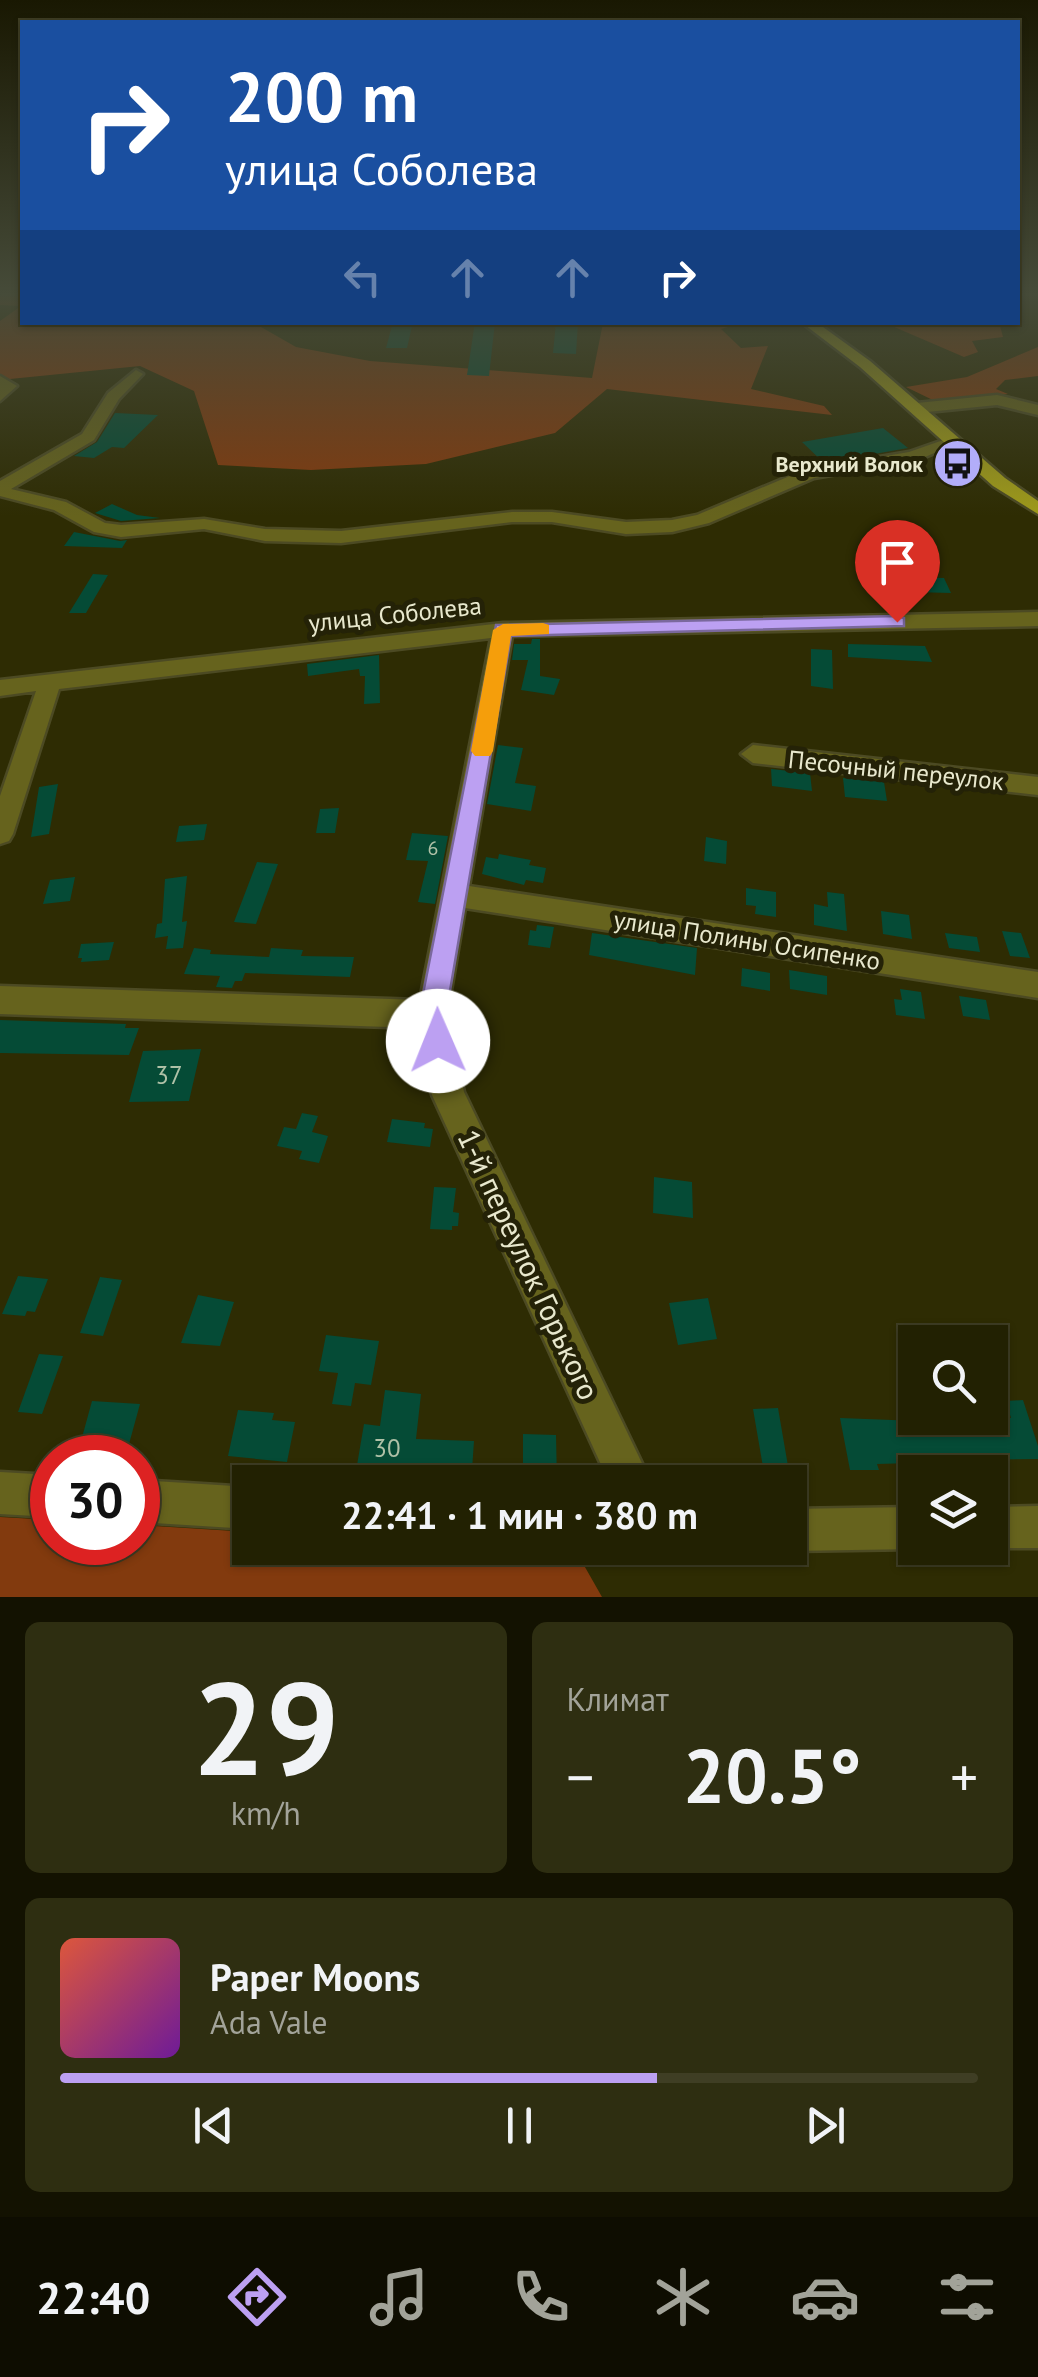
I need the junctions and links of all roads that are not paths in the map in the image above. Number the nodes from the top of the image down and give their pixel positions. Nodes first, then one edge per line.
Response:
1 (864, 367) edge
2 (136, 374) dead end
3 (0, 380) edge
4 (0, 396) edge
5 (917, 408) junction
6 (1038, 410) edge
7 (952, 442) junction
8 (0, 490) edge
9 (1038, 509) edge
10 (1038, 619) edge
11 (503, 630) junction
12 (50, 683) junction
13 (0, 688) edge
14 (753, 754) dead end
15 (1038, 786) edge
16 (0, 834) edge
17 (456, 895) junction
18 (1038, 985) edge
19 (0, 1000) edge
20 (432, 1014) junction
21 (622, 1465) edge
22 (0, 1493) edge
23 (30, 1495) edge
24 (160, 1502) edge
25 (232, 1507) edge
26 (1038, 1527) edge
27 (898, 1528) edge
28 (1008, 1528) edge
29 (807, 1530) edge

1 - 5 main road
2 - 8 street
3 - 4 street
5 - 6 street
5 - 7 main road
7 - 8 street
7 - 9 main road
10 - 11 street, улица Соболева
11 - 12 street, улица Соболева
11 - 17 street, 1-й переулок Горького
12 - 13 street, улица Соболева
12 - 16 street
14 - 15 street, Песочный переулок
17 - 18 street, улица Полины Осипенко
17 - 20 street, 1-й переулок Горького
19 - 20 street
20 - 21 street, 1-й переулок Горького
22 - 23 street
24 - 25 street
26 - 28 street
27 - 29 street

